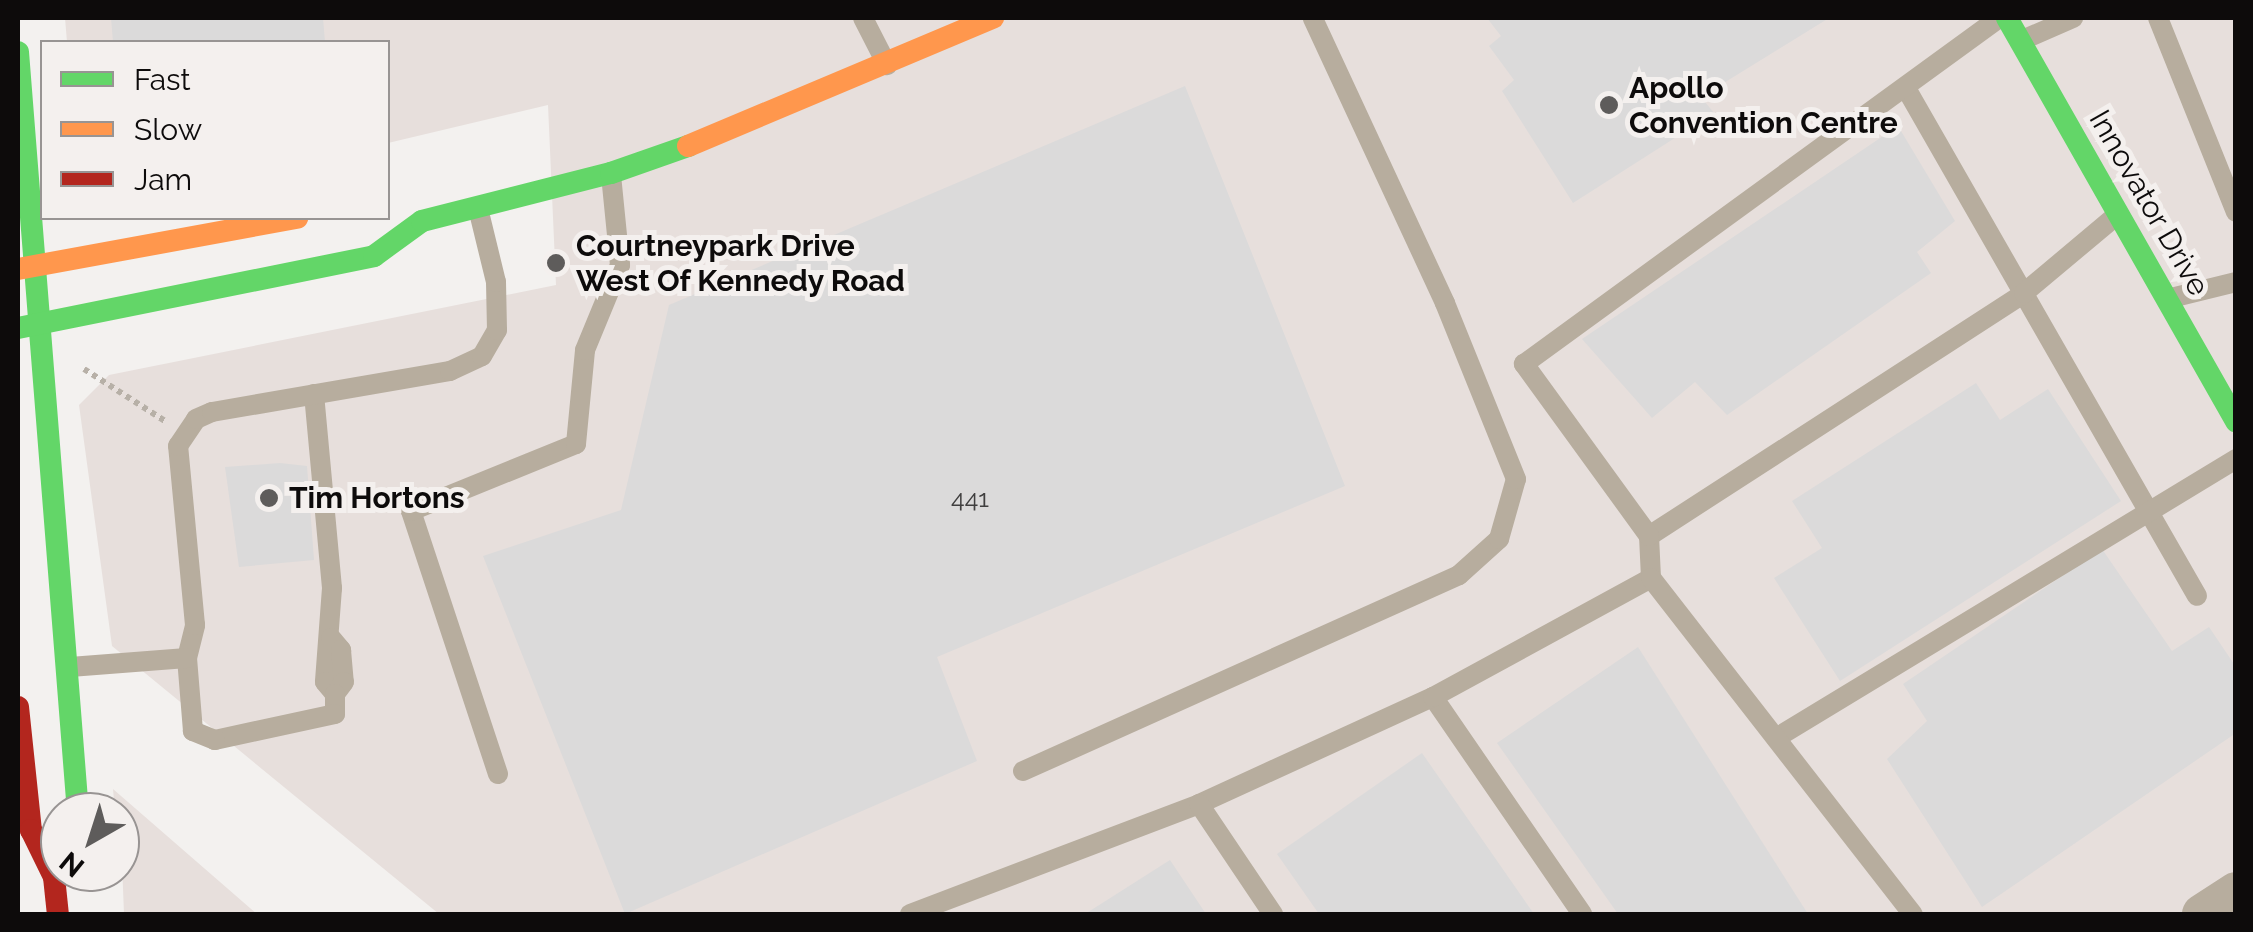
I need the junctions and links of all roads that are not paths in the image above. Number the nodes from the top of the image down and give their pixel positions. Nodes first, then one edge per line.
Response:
1 (863, 18) edge
2 (993, 18) edge
3 (1313, 18) edge
4 (2003, 18) edge
5 (2073, 18) edge
6 (2158, 18) edge
7 (2020, 41) junction
8 (18, 52) edge
9 (887, 65) junction
10 (1907, 90) junction
11 (611, 173) junction
12 (477, 206) junction
13 (2121, 212) junction
14 (2236, 212) edge
15 (390, 213) edge
16 (285, 220) edge
17 (422, 222) junction
18 (26, 267) edge
19 (2236, 282) edge
20 (2024, 293) junction
21 (2172, 298) junction
22 (29, 326) edge
23 (314, 394) junction
24 (2236, 421) edge
25 (2236, 459) edge
26 (2151, 508) junction
27 (1649, 536) junction
28 (1651, 578) junction
29 (2196, 596) dead end
30 (188, 658) junction
31 (68, 668) junction
32 (1433, 697) junction
33 (18, 707) edge
34 (1776, 738) junction
35 (1023, 770) dead end
36 (498, 774) dead end
37 (77, 792) edge
38 (1199, 804) junction
39 (40, 844) edge
40 (2236, 892) edge
41 (910, 914) edge
42 (1274, 914) edge
43 (1582, 914) edge
44 (1912, 914) edge
45 (2202, 914) edge

1 - 9 lane
2 - 9 main road
3 - 35 lane
4 - 7 main road, Innovator Drive
4 - 10 lane
5 - 7 lane
6 - 14 lane
7 - 13 main road, Innovator Drive
8 - 18 main road
9 - 11 main road
10 - 20 lane
10 - 27 lane
11 - 12 main road
11 - 36 lane
12 - 17 main road
12 - 23 lane
13 - 20 lane
13 - 21 main road, Innovator Drive
15 - 17 main road
16 - 18 main road
17 - 22 main road
18 - 22 main road
19 - 21 lane
20 - 26 lane
20 - 27 lane
21 - 24 main road, Innovator Drive
22 - 31 main road
23 - 30 lane
23 - 30 lane
25 - 26 lane
26 - 29 lane
26 - 34 lane
27 - 28 lane
28 - 32 lane
28 - 34 lane
30 - 31 lane
31 - 37 main road
32 - 38 lane
32 - 43 lane
33 - 39 main road
34 - 44 lane
38 - 41 lane
38 - 42 lane
40 - 45 street

